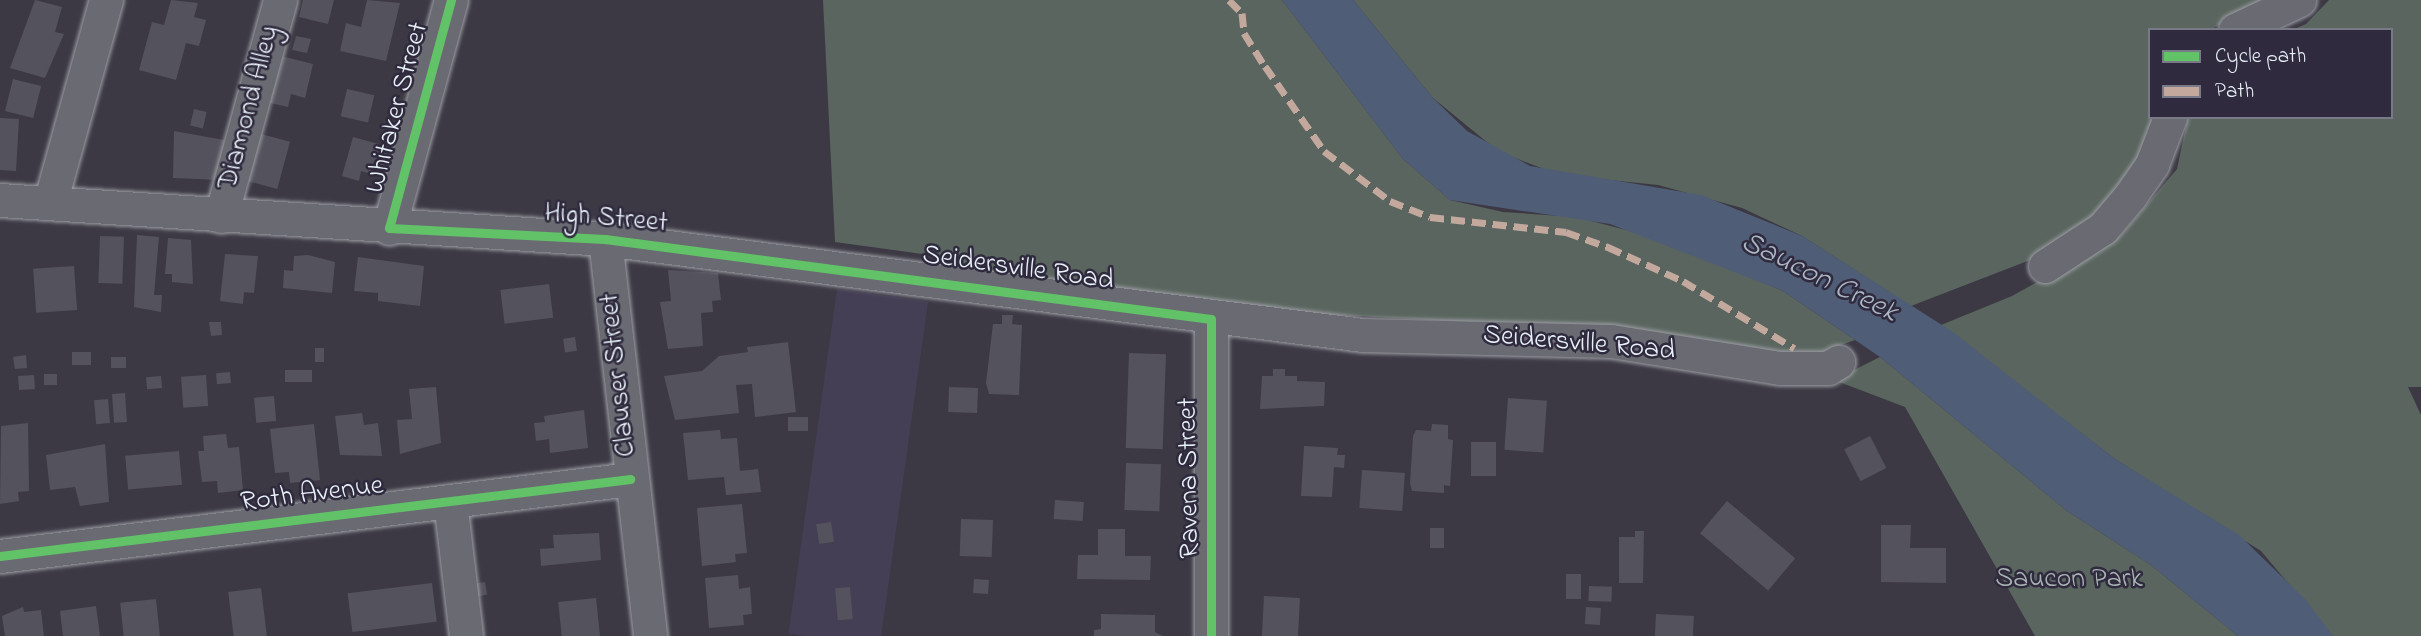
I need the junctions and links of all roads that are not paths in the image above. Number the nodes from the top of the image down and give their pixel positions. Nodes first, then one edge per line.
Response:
1 (106, 0) edge
2 (280, 0) edge
3 (451, 0) edge
4 (2299, 0) edge
5 (2239, 28) edge
6 (2169, 119) edge
7 (0, 200) edge
8 (50, 203) junction
9 (221, 216) junction
10 (389, 228) junction
11 (605, 239) junction
12 (818, 265) joint
13 (2045, 266) dead end
14 (1211, 319) junction
15 (1839, 362) dead end
16 (631, 479) junction
17 (450, 501) junction
18 (0, 556) edge
19 (466, 636) edge
20 (650, 636) edge
21 (1211, 636) edge

1 - 8 street
2 - 9 street, Diamond Alley
3 - 10 street, Whitaker Street
4 - 5 street
6 - 13 street
7 - 8 street, High Street
8 - 9 street, High Street
9 - 10 street, High Street
10 - 11 street, High Street
11 - 12 street, High Street
11 - 16 street, Clauser Street
12 - 14 street, Seidersville Road
14 - 15 street, Seidersville Road
14 - 21 street, Ravena Street
16 - 17 street, Roth Avenue
16 - 20 street, Clauser Street
17 - 18 street, Roth Avenue
17 - 19 street

